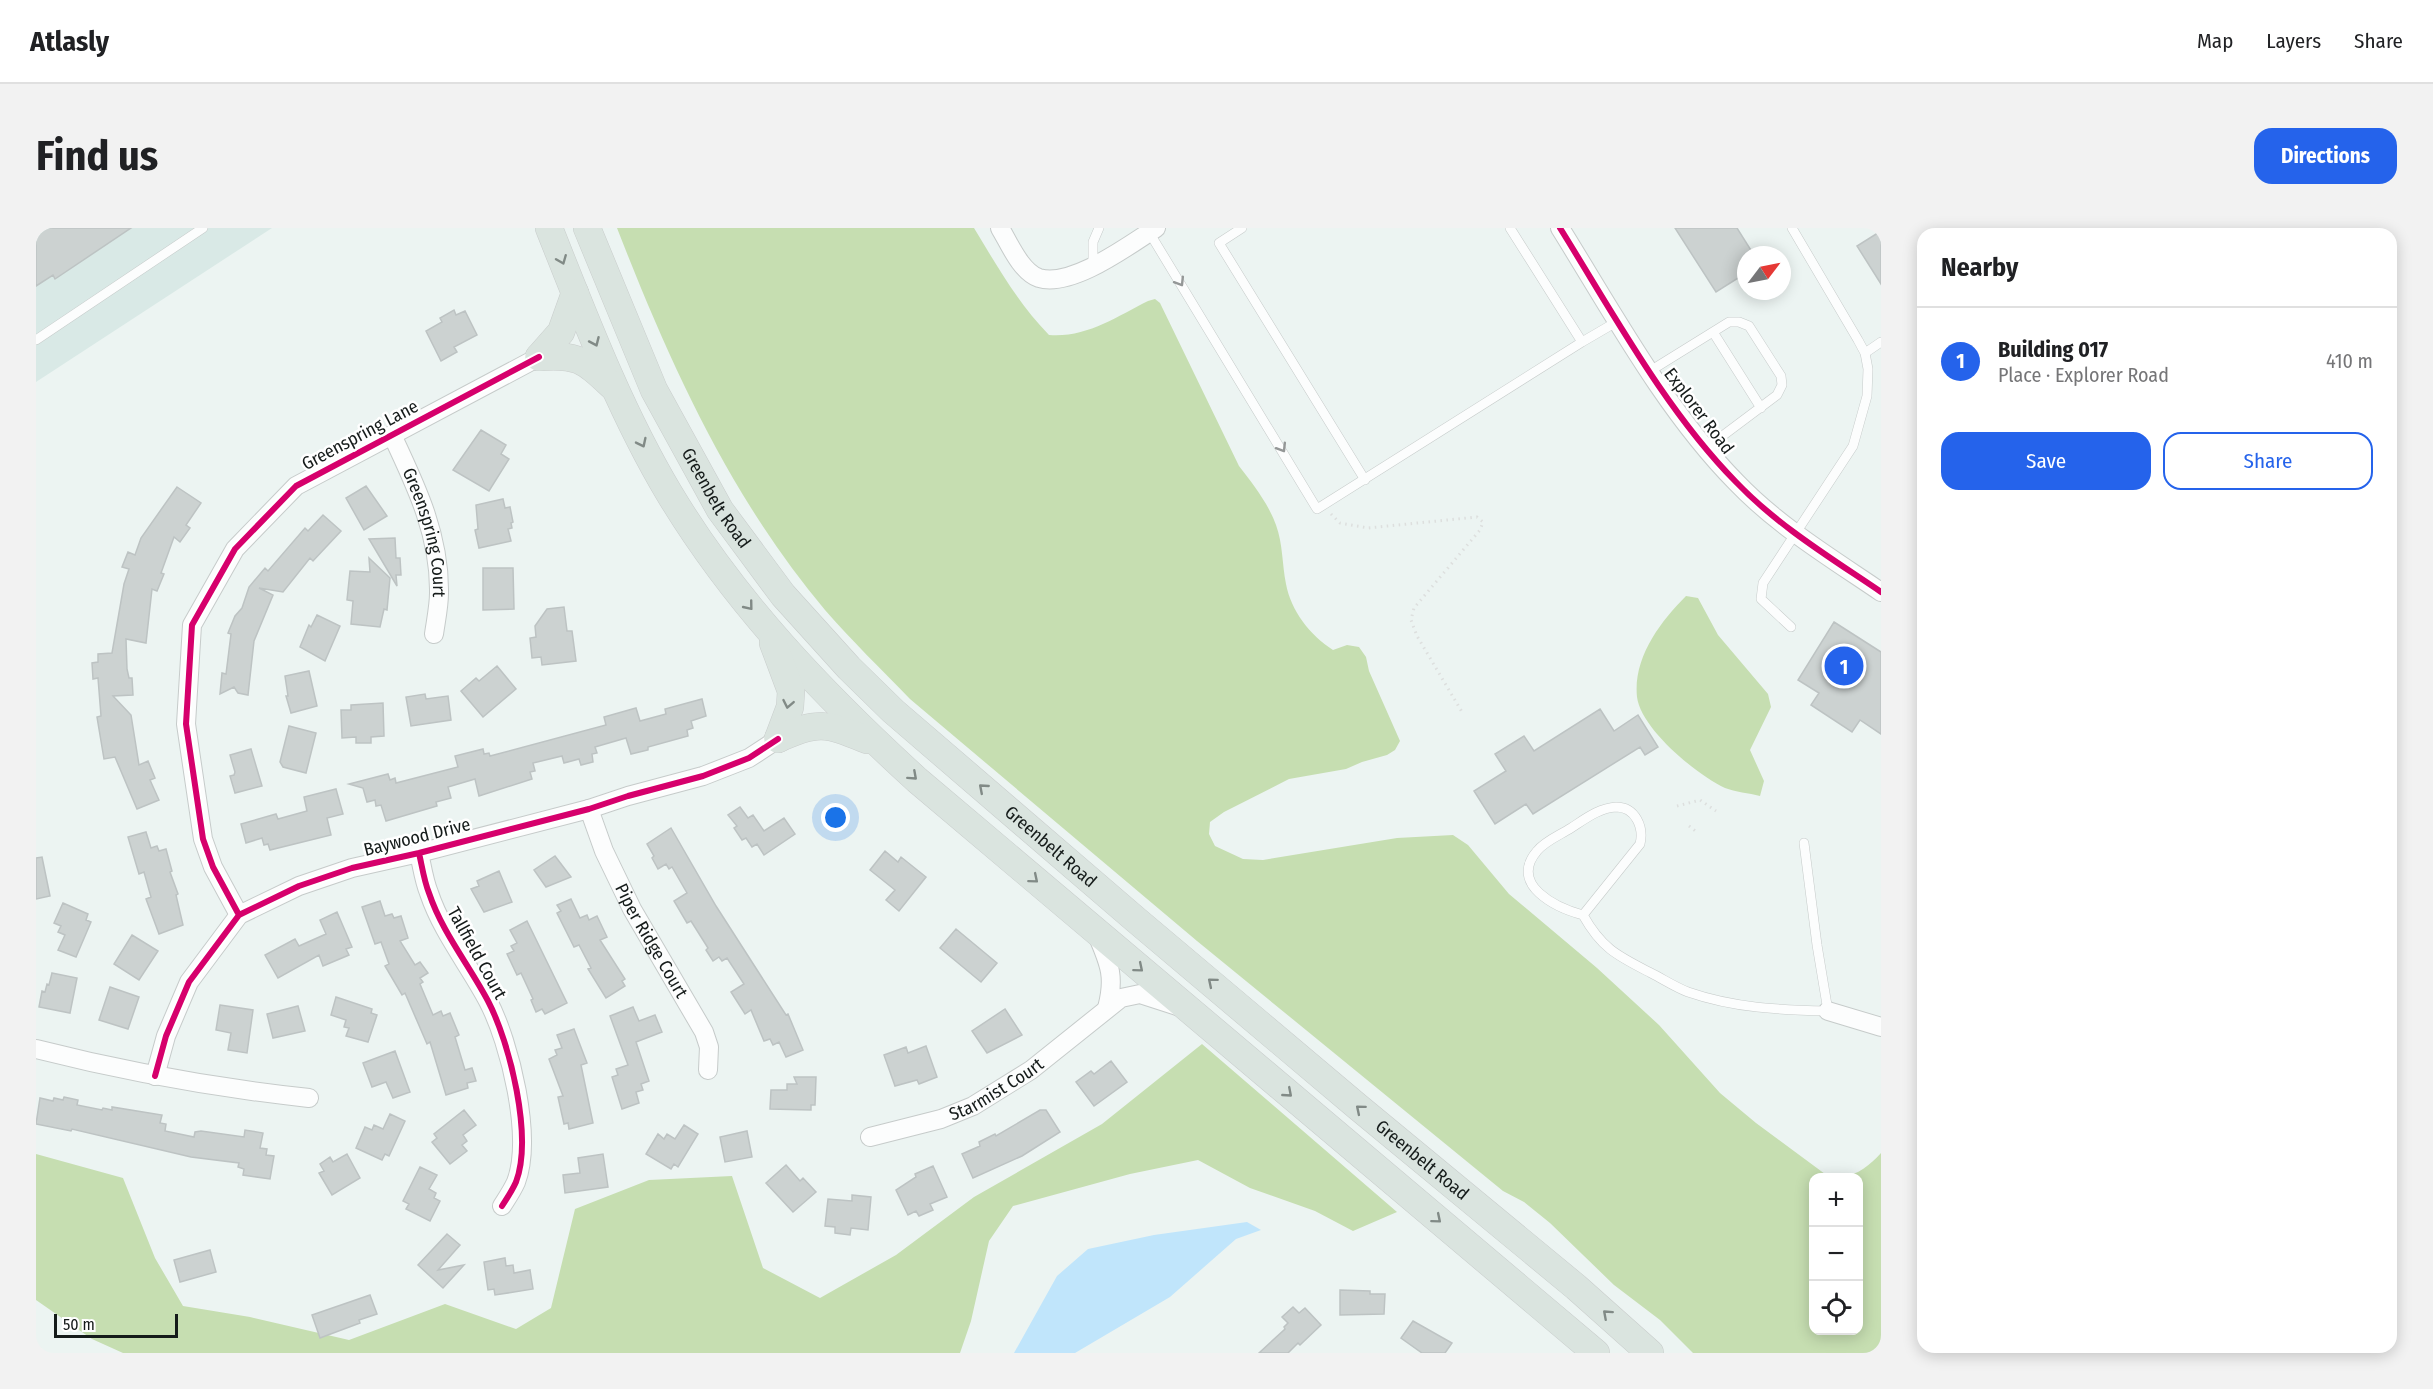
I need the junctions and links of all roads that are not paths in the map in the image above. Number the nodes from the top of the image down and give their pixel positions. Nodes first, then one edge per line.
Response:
1 (203, 228) edge
2 (549, 228) edge
3 (587, 228) edge
4 (1000, 228) edge
5 (1099, 228) edge
6 (1242, 228) edge
7 (1510, 228) edge
8 (1560, 228) edge
9 (1792, 228) edge
10 (1152, 230) edge
11 (1093, 266) junction
12 (575, 293) junction
13 (1618, 321) junction
14 (1713, 332) junction
15 (36, 340) edge
16 (1582, 342) junction
17 (1881, 342) edge
18 (1865, 352) junction
19 (539, 357) junction
20 (1650, 371) junction
21 (617, 390) junction
22 (1761, 408) junction
23 (392, 435) junction
24 (1705, 448) junction
25 (1365, 480) junction
26 (1796, 535) junction
27 (1856, 574) junction
28 (1881, 587) edge
29 (1881, 592) edge
30 (1791, 627) dead end
31 (769, 631) junction
32 (434, 634) dead end
33 (778, 739) junction
34 (878, 745) junction
35 (590, 809) junction
36 (1804, 843) dead end
37 (419, 853) junction
38 (1088, 878) junction
39 (1066, 906) junction
40 (239, 915) junction
41 (1583, 915) junction
42 (1094, 930) junction
43 (1107, 1008) junction
44 (1828, 1011) junction
45 (1192, 1012) junction
46 (1881, 1027) edge
47 (36, 1049) edge
48 (708, 1070) dead end
49 (155, 1076) junction
50 (309, 1098) dead end
51 (870, 1137) dead end
52 (502, 1206) dead end
53 (1596, 1353) edge
54 (1650, 1353) edge

1 - 15 lane
2 -> 12 main road, Greenbelt Road
38 -> 3 main road, Greenbelt Road
4 - 11 street
5 - 11 lane
6 - 25 lane
7 - 16 lane
8 - 13 street, Explorer Road
9 - 18 lane
10 - 11 street
10 -> 25 lane
12 - 19 main road
12 -> 21 main road, Greenbelt Road
13 - 16 lane
13 - 20 street, Explorer Road
14 - 20 lane
14 - 22 lane
14 - 22 lane
16 - 25 lane
17 - 18 lane
18 - 26 lane
19 - 21 main road
19 - 23 street, Greenspring Lane
20 - 24 street, Explorer Road
21 -> 31 main road, Greenbelt Road
22 - 24 lane
23 - 32 street, Greenspring Court
23 - 40 street, Greenspring Lane
24 - 26 street, Explorer Road
26 - 27 street, Explorer Road
26 - 30 lane
27 - 28 street, Explorer Road
27 - 29 street, Explorer Road
31 -> 33 main road
31 - 34 main road, Greenbelt Road
33 - 34 main road
33 - 35 street, Baywood Drive
34 -> 39 main road, Greenbelt Road
35 - 37 street, Baywood Drive
35 - 48 street, Piper Ridge Court
36 - 44 lane
37 - 40 street, Baywood Drive
37 - 52 street, Tallfield Court
38 - 39 main road
54 -> 38 main road, Greenbelt Road
39 - 42 main road, Greenbelt Road
40 - 49 street, Baywood Drive
41 - 41 lane
41 - 44 lane
42 - 43 street
42 -> 45 main road, Greenbelt Road
43 - 45 street, Starmist Court
43 - 51 street, Starmist Court
44 - 46 street
45 -> 53 main road, Greenbelt Road
47 - 49 street
49 - 50 street

